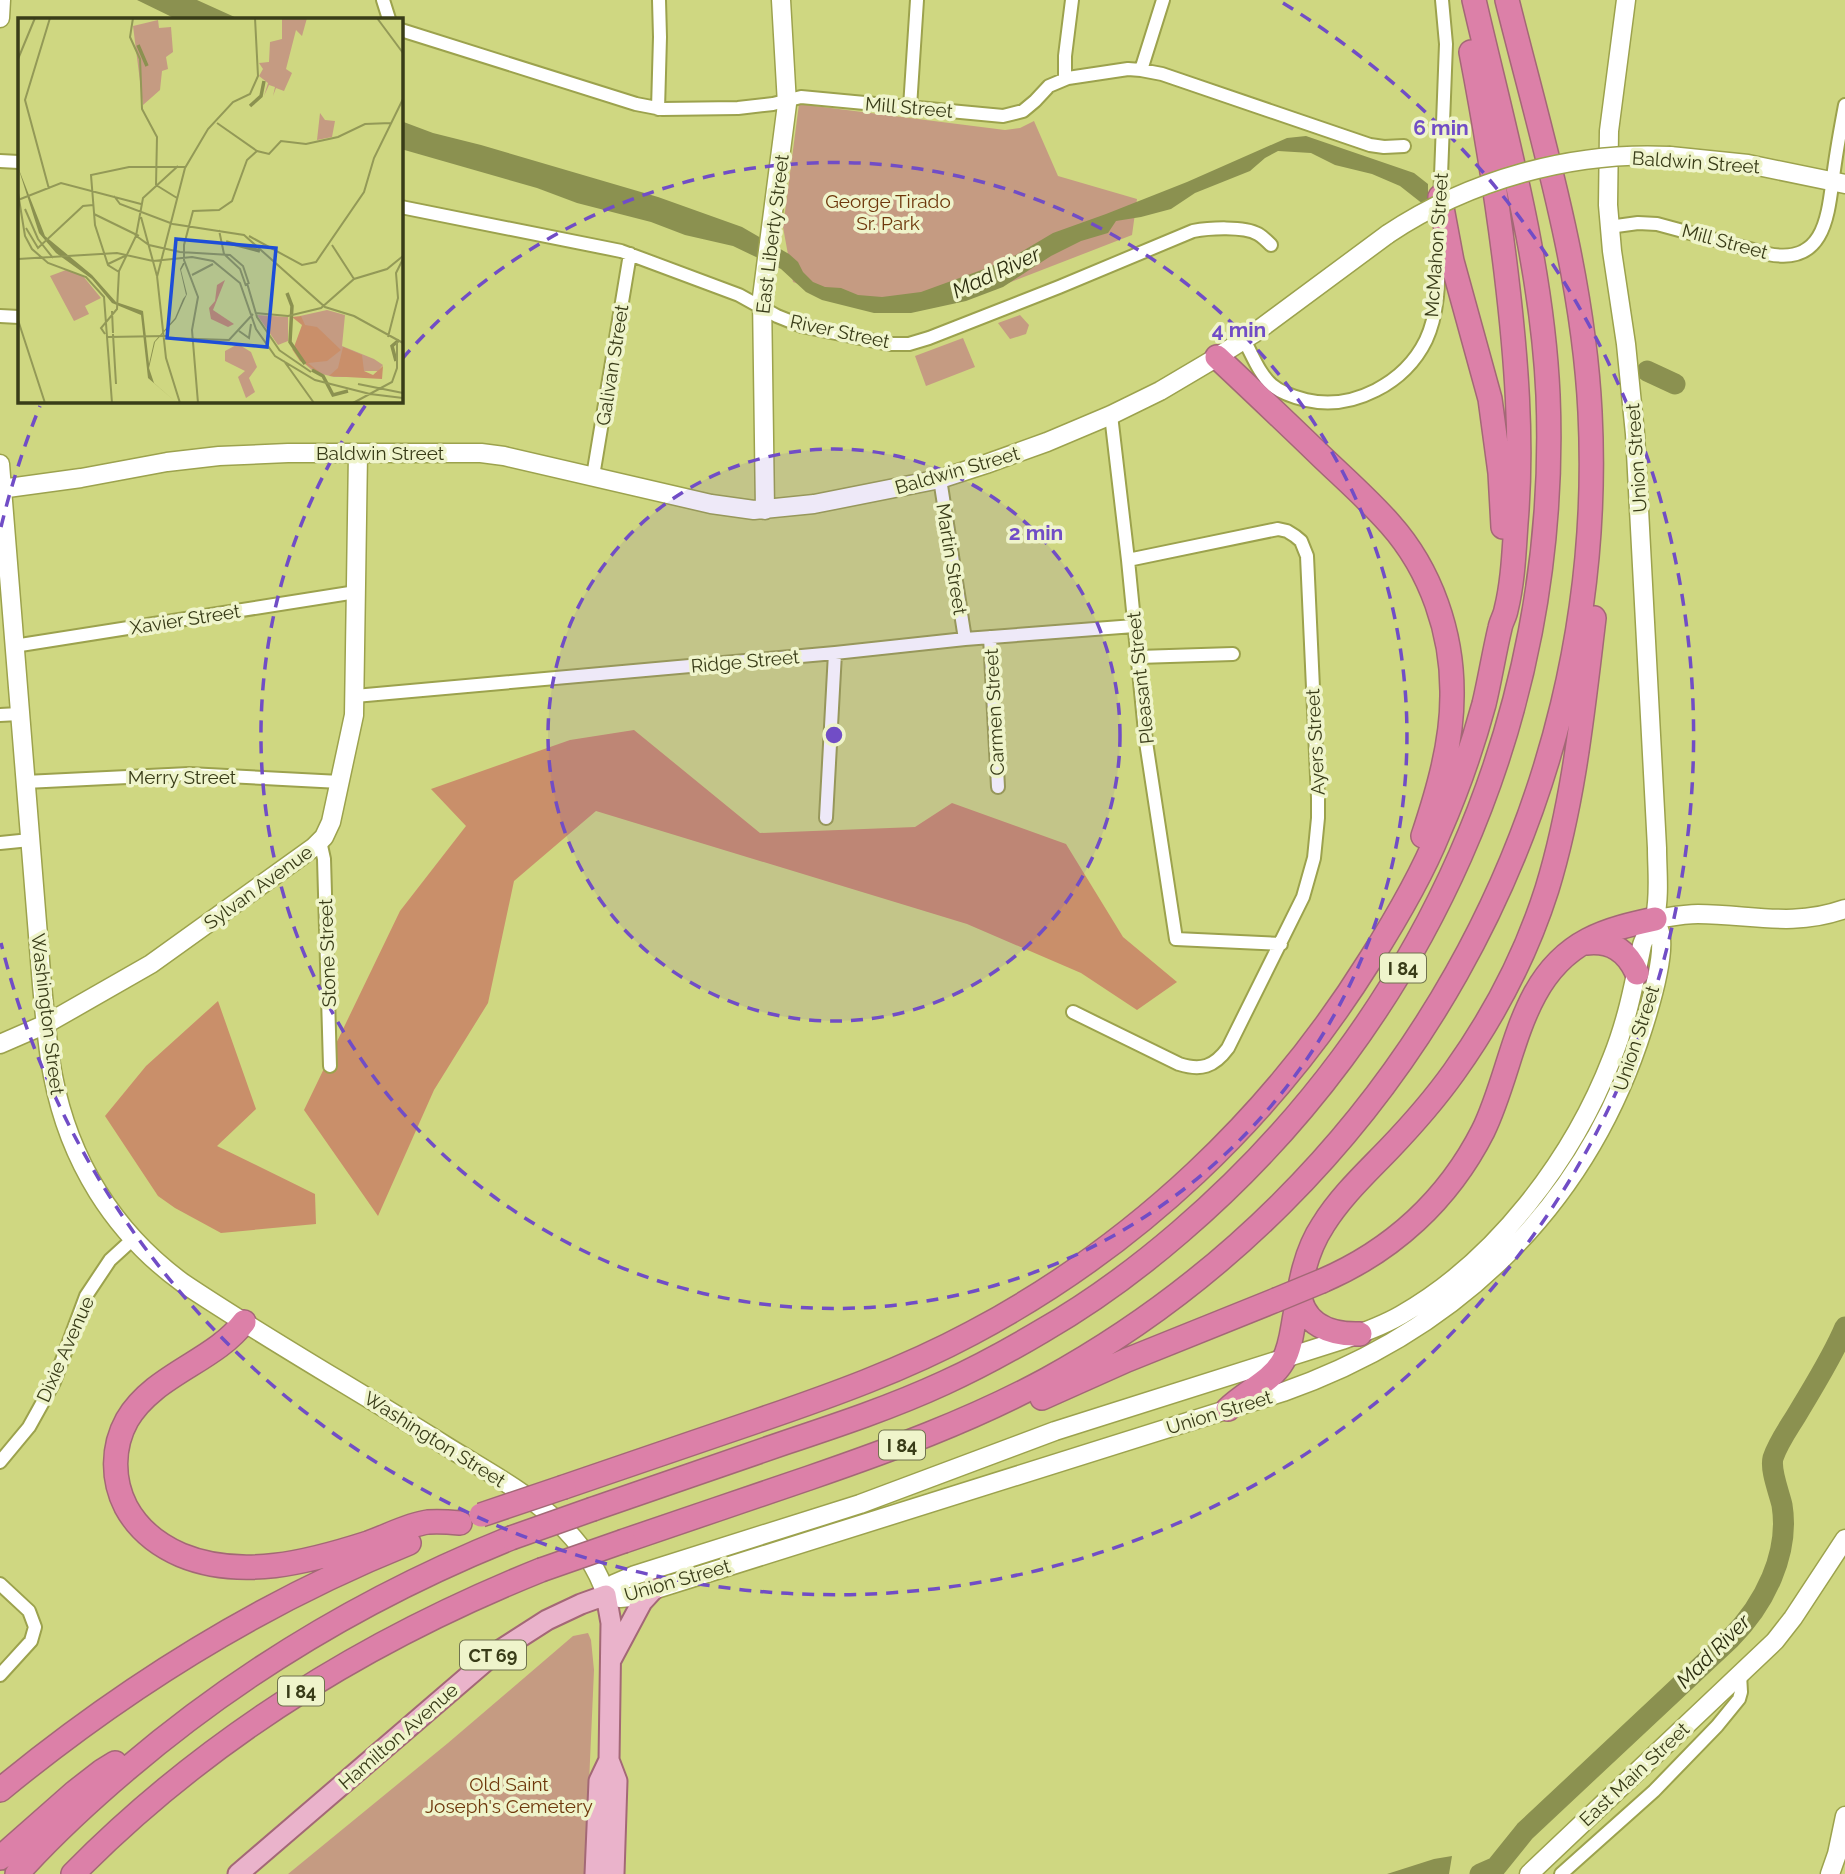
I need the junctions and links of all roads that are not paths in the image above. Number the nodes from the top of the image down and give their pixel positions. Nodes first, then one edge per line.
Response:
1 (1, 0) edge
2 (383, 0) edge
3 (659, 0) edge
4 (781, 0) edge
5 (917, 0) edge
6 (1072, 0) edge
7 (1163, 0) edge
8 (1442, 0) edge
9 (1474, 0) edge
10 (1507, 0) edge
11 (1626, 0) edge
12 (0, 18) edge
13 (388, 18) edge
14 (402, 30) edge
15 (1141, 70) junction
16 (1065, 79) junction
17 (788, 100) junction
18 (1845, 105) edge
19 (910, 107) junction
20 (658, 109) junction
21 (1404, 146) dead end
22 (0, 161) edge
23 (18, 162) edge
24 (1839, 183) edge
25 (1440, 197) junction
26 (402, 207) edge
27 (1609, 227) junction
28 (1271, 246) dead end
29 (630, 254) junction
30 (762, 308) junction
31 (0, 317) edge
32 (18, 317) edge
33 (1244, 340) junction
34 (1217, 357) junction
35 (1111, 415) junction
36 (358, 453) junction
37 (0, 464) edge
38 (593, 476) junction
39 (940, 479) junction
40 (1, 489) edge
41 (765, 510) junction
42 (1587, 554) junction
43 (1128, 560) junction
44 (356, 592) junction
45 (1501, 624) junction
46 (1134, 626) junction
47 (990, 637) junction
48 (965, 639) junction
49 (14, 646) junction
50 (835, 653) junction
51 (1233, 654) dead end
52 (1138, 657) junction
53 (355, 696) junction
54 (19, 714) junction
55 (0, 715) edge
56 (25, 782) junction
57 (340, 782) junction
58 (998, 787) dead end
59 (826, 818) dead end
60 (30, 840) junction
61 (320, 841) junction
62 (0, 843) edge
63 (1845, 909) edge
64 (1655, 919) junction
65 (1281, 944) junction
66 (1580, 945) junction
67 (1637, 973) junction
68 (1352, 988) junction
69 (1073, 1012) dead end
70 (46, 1024) junction
71 (0, 1044) edge
72 (330, 1066) dead end
73 (1544, 1182) junction
74 (1558, 1194) junction
75 (133, 1239) junction
76 (1311, 1285) junction
77 (244, 1322) junction
78 (1360, 1334) junction
79 (1284, 1359) junction
80 (989, 1409) junction
81 (1228, 1409) junction
82 (0, 1462) edge
83 (470, 1519) junction
84 (1845, 1539) edge
85 (0, 1584) edge
86 (654, 1589) junction
87 (606, 1595) junction
88 (610, 1661) junction
89 (1740, 1674) junction
90 (0, 1675) edge
91 (145, 1754) junction
92 (609, 1759) junction
93 (0, 1790) edge
94 (1845, 1816) edge
95 (0, 1858) edge
96 (17, 1874) edge
97 (72, 1874) edge
98 (238, 1874) edge
99 (595, 1874) edge
100 (614, 1874) edge
101 (1529, 1874) edge
102 (1562, 1874) edge
103 (1829, 1874) edge

1 - 12 main road
2 - 13 street
3 - 20 street
4 - 17 main road, East Liberty Street
5 - 19 street
6 - 16 street
7 - 15 street
8 - 25 street, McMahon Street
9 - 45 highway
9 - 91 highway, I 84, bridge
10 - 42 highway, I 84
11 - 27 main road, Union Street
14 - 20 street, Mill Street
15 - 16 street, Mill Street
15 - 21 street, Mill Street
16 - 19 street, Mill Street
17 - 19 street, Mill Street
17 - 20 street, Mill Street
17 - 30 main road, East Liberty Street
18 - 24 street, Mill Street
22 - 23 street
24 - 27 street, Mill Street
24 - 33 main road, Baldwin Street, bridge
25 - 33 street, McMahon Street
25 - 45 highway
26 - 29 street, River Street
27 - 64 main road, Union Street
28 - 30 street, River Street
29 - 30 street, River Street
29 - 38 street, Galivan Street
30 - 41 main road, East Liberty Street
31 - 32 street
33 - 34 main road, Baldwin Street
34 - 35 main road, Baldwin Street
34 - 68 highway
35 - 39 main road, Baldwin Street
35 - 43 street, Pleasant Street
36 - 38 main road, Baldwin Street
36 - 40 main road, Baldwin Street
36 - 44 main road, Sylvan Avenue
37 - 40 main road, Washington Street
38 - 41 main road, Baldwin Street
39 - 41 main road, Baldwin Street
39 - 48 street, Martin Street
40 - 49 main road, Washington Street
42 - 76 highway
42 - 80 highway, I 84
43 - 46 street, Pleasant Street
43 - 65 street, Ayers Street
44 - 49 street, Xavier Street
44 - 53 main road, Sylvan Avenue
45 - 68 highway
46 - 47 street, Ridge Street
46 - 52 street, Pleasant Street
47 - 48 street, Ridge Street
47 - 58 street, Carmen Street
48 - 50 street, Ridge Street
49 - 54 main road, Washington Street
50 - 53 street, Ridge Street
50 - 59 street
51 - 52 street
52 - 65 street, Pleasant Street
53 - 57 main road, Sylvan Avenue
54 - 55 street
54 - 56 main road, Washington Street
56 - 57 street, Merry Street
56 - 60 main road, Washington Street
57 - 61 main road, Sylvan Avenue
60 - 62 street
60 - 70 main road, Washington Street
61 - 70 main road, Sylvan Avenue
61 - 72 street, Stone Street
63 - 64 main road
64 - 66 highway
64 - 67 main road, Union Street
64 - 74 main road, Union Street
65 - 69 street, Ayers Street
66 - 67 highway
66 - 76 highway
67 - 73 main road, Union Street
68 - 83 highway, bridge
70 - 71 main road, Sylvan Avenue
70 - 75 main road, Washington Street
73 - 74 main road
73 - 78 main road, Union Street
74 - 81 main road, Union Street
75 - 77 main road, Washington Street
75 - 82 street, Dixie Avenue
76 - 78 highway
76 - 79 highway
76 - 80 highway, bridge
77 - 83 highway
77 - 87 main road, Washington Street
78 - 79 main road, Union Street
79 - 81 highway
79 - 87 main road, Union Street
80 - 97 highway, I 84, bridge
81 - 86 main road, Union Street
83 - 93 highway
84 - 89 main road, East Main Street
85 - 90 street
86 - 87 main road, Union Street
86 - 88 main road
87 - 88 main road
87 - 98 main road, Hamilton Avenue / CT 69
88 - 92 main road
89 - 101 main road, East Main Street
89 - 102 street, East Main Street
91 - 95 highway
91 - 96 highway, I 84
92 - 99 main road
92 - 100 main road
94 - 103 main road

